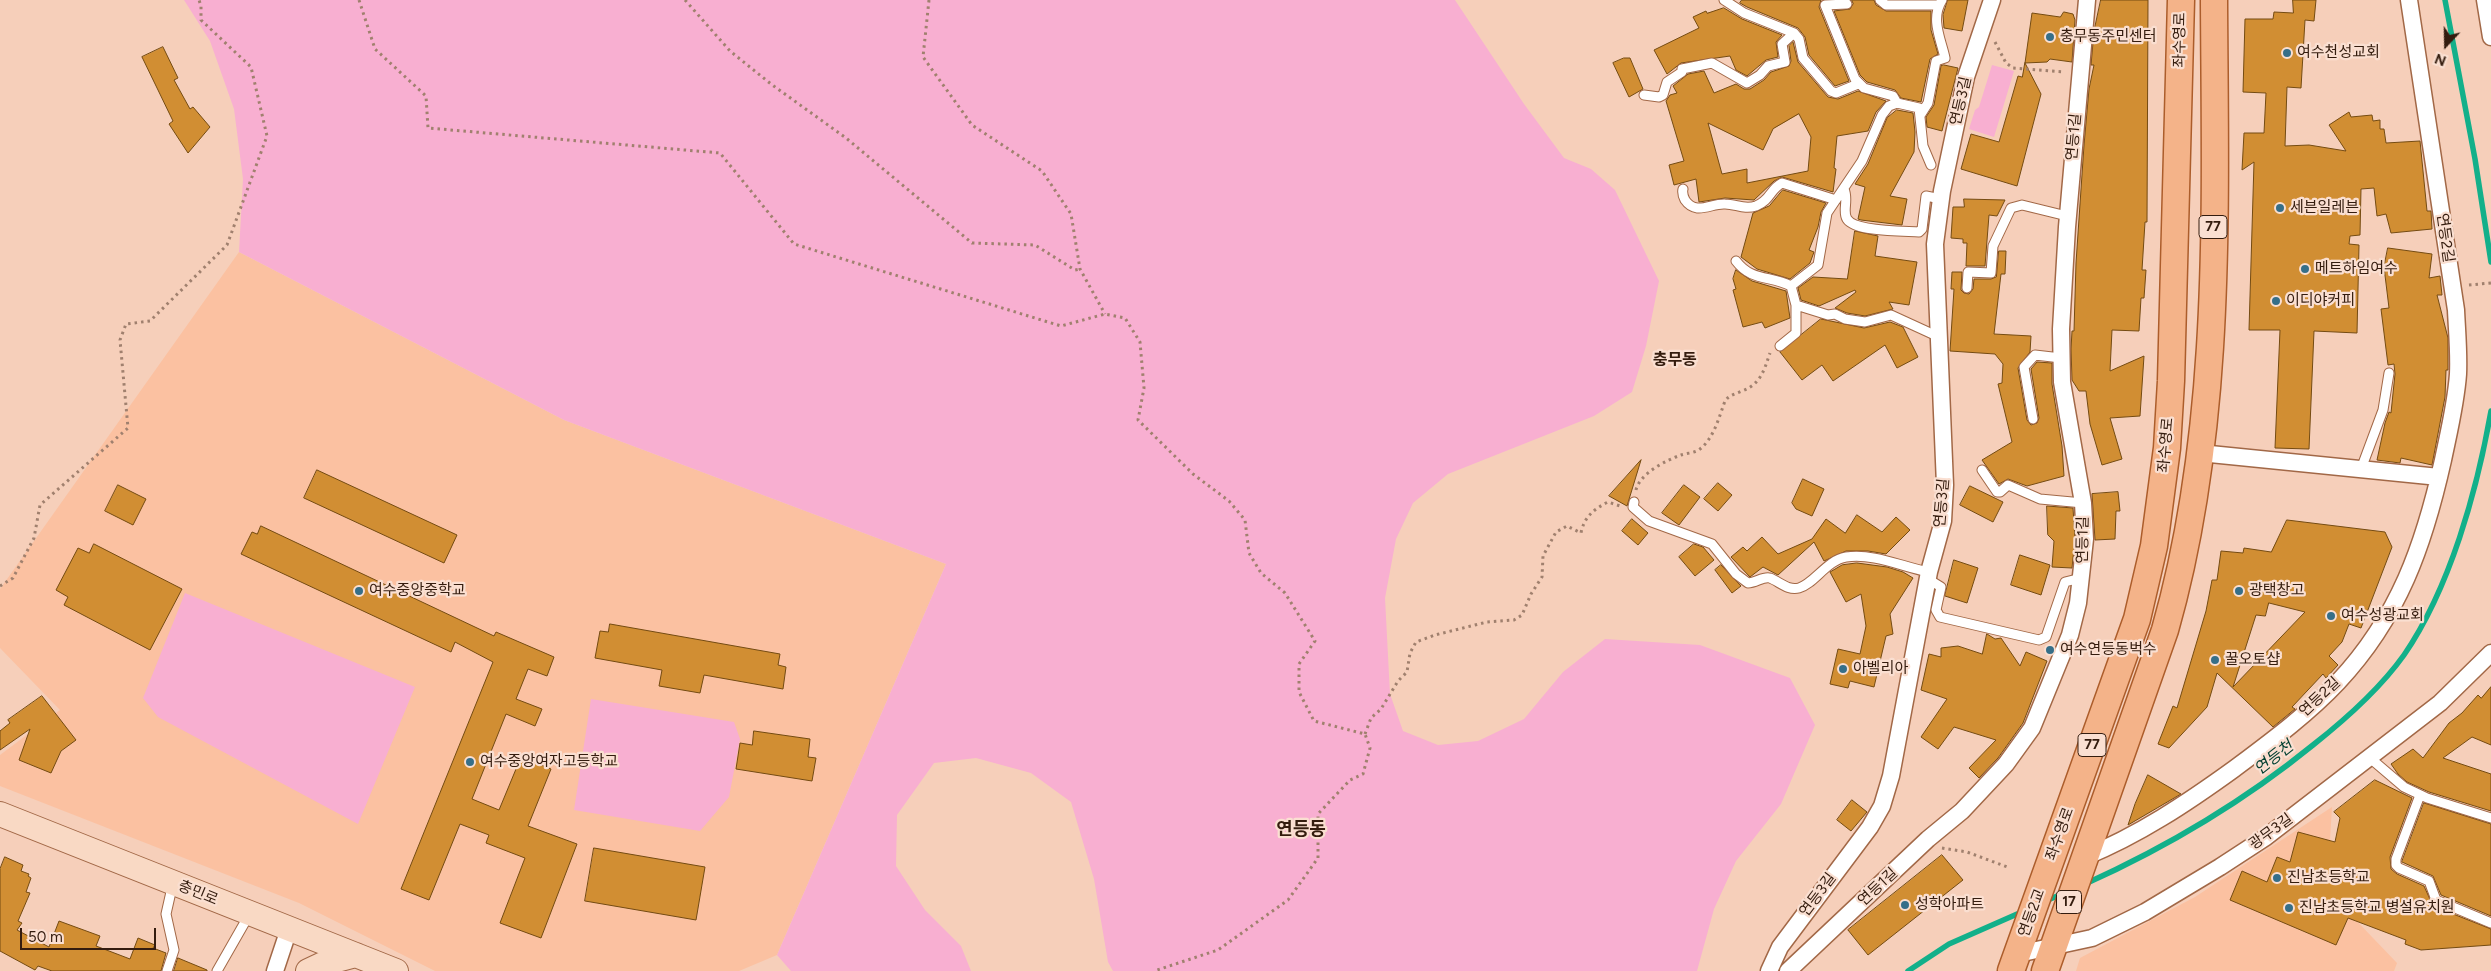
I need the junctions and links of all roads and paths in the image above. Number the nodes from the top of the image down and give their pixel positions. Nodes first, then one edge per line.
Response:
1 (199, 0) edge
2 (359, 0) edge
3 (685, 0) edge
4 (928, 0) edge
5 (1724, 0) edge
6 (1880, 0) edge
7 (1992, 0) edge
8 (2087, 0) edge
9 (2181, 0) edge
10 (2214, 0) edge
11 (2409, 0) edge
12 (2485, 0) edge
13 (1940, 2) edge
14 (1847, 4) dead end
15 (1985, 19) junction
16 (1794, 33) junction
17 (2491, 37) edge
18 (2079, 73) junction
19 (1858, 84) junction
20 (2179, 88) junction
21 (2214, 88) junction
22 (1644, 95) dead end
23 (1897, 102) junction
24 (1921, 114) junction
25 (1931, 165) dead end
26 (1683, 188) dead end
27 (1844, 189) junction
28 (1941, 199) junction
29 (1836, 200) junction
30 (2068, 216) junction
31 (1736, 260) dead end
32 (1080, 269) junction
33 (2491, 283) edge
34 (1791, 286) junction
35 (2467, 286) dead end
36 (1967, 288) dead end
37 (1796, 305) junction
38 (1105, 314) junction
39 (1939, 337) junction
40 (1780, 346) joint
41 (2061, 358) junction
42 (2389, 373) dead end
43 (2033, 419) dead end
44 (2200, 453) junction
45 (2361, 469) junction
46 (1982, 470) dead end
47 (2439, 477) junction
48 (1634, 502) joint
49 (2083, 504) junction
50 (1635, 511) junction
51 (1929, 576) junction
52 (2148, 576) junction
53 (2081, 578) junction
54 (2178, 585) junction
55 (0, 586) edge
56 (2491, 653) edge
57 (1365, 734) junction
58 (2370, 758) junction
59 (2420, 795) junction
60 (0, 814) edge
61 (2491, 818) edge
62 (1939, 847) dead end
63 (2085, 857) junction
64 (2010, 868) dead end
65 (2047, 872) joint
66 (173, 883) junction
67 (249, 914) junction
68 (2491, 923) edge
69 (289, 929) junction
70 (2054, 947) junction
71 (356, 955) junction
72 (2015, 962) edge
73 (167, 971) edge
74 (217, 971) edge
75 (275, 971) edge
76 (308, 971) edge
77 (396, 971) edge
78 (1154, 971) edge
79 (1769, 971) edge
80 (1788, 971) edge
81 (2045, 971) edge

1 - 55 path
2 - 38 path
3 - 32 path
4 - 32 path
5 - 16 lane
6 - 13 lane
7 - 15 street, 연등3길
8 - 18 street, 연등1길
9 - 20 main road, 좌수영로 / 77
10 - 21 main road, 좌수영로 / 77
11 - 47 street, 연등2길
12 - 17 street
13 - 24 lane
14 - 19 lane
15 - 18 path
15 - 28 street, 연등3길
16 - 19 lane
16 - 22 lane
18 - 30 street, 연등1길
19 - 23 lane
20 - 21 main road
20 - 52 main road, 좌수영로 / 77
21 - 44 main road, 좌수영로 / 77
23 - 24 lane
23 - 27 lane
24 - 25 lane
26 - 29 lane
27 - 28 lane
27 - 29 lane
28 - 39 street, 연등3길
29 - 34 lane
30 - 36 lane
30 - 41 street, 연등1길
31 - 34 lane
32 - 38 path
33 - 35 path
34 - 37 lane
37 - 39 lane
37 - 40 lane
38 - 57 path
39 - 51 street, 연등3길
40 - 48 path
41 - 43 lane
41 - 49 street, 연등1길
42 - 45 lane
44 - 45 street
44 - 54 main road, 좌수영로 / 77
45 - 47 street
46 - 49 lane
47 - 63 street, 연등2길
48 - 50 lane
49 - 53 street, 연등1길
50 - 51 lane
50 - 57 path
51 - 53 lane
51 - 79 street, 연등3길
52 - 54 main road
52 - 65 main road, 좌수영로 / 77
53 - 80 street, 연등1길
54 - 63 main road, 좌수영로 / 77
56 - 58 street, 광무3길
57 - 78 path
58 - 59 lane
58 - 70 street, 광무3길
59 - 61 lane
59 - 68 lane
60 - 66 street, 충민로
62 - 64 path
63 - 70 main road, 연등2교 / 17
65 - 72 main road, 연등2교 / 17
66 - 67 street, 충민로
66 - 73 lane
67 - 69 street, 충민로
67 - 74 lane
69 - 71 street, 충민로
69 - 75 street
70 - 72 street, 광무3길
70 - 81 main road
71 - 76 street
71 - 77 street, 충민로

